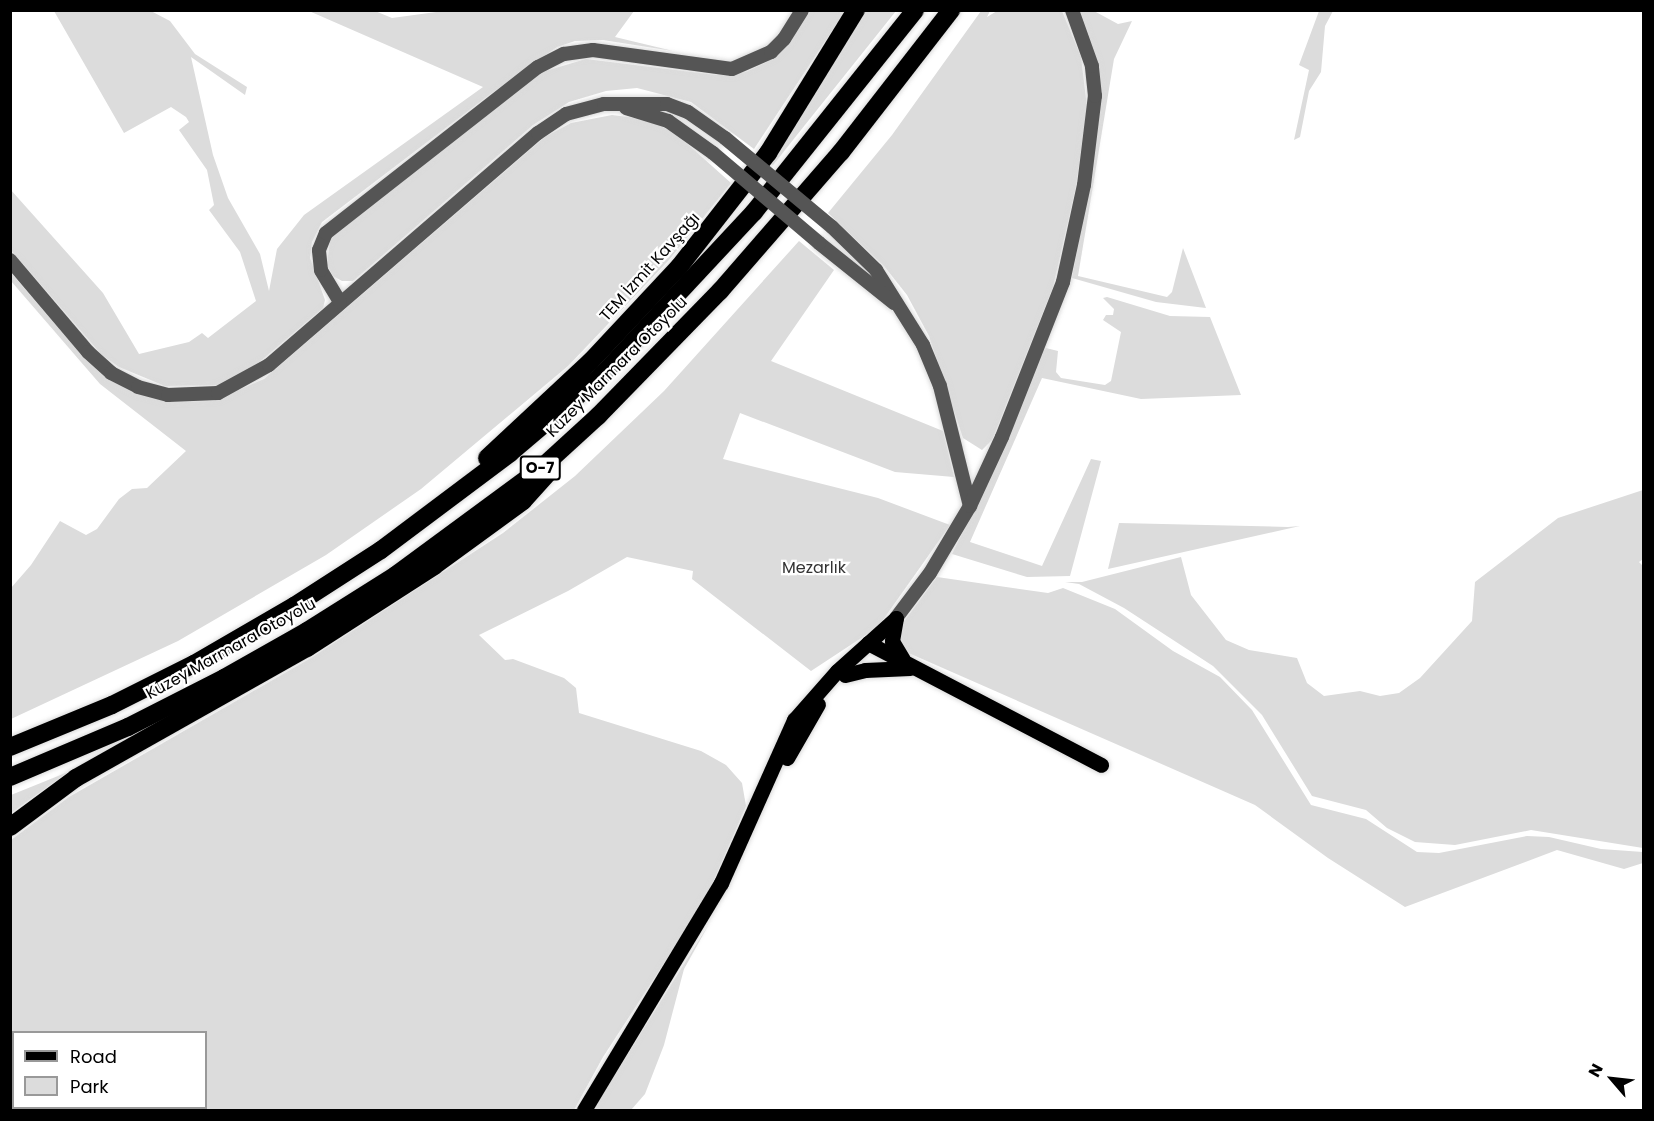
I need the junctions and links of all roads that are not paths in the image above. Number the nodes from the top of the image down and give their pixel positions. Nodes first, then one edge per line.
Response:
1 (802, 10) edge
2 (856, 10) edge
3 (915, 10) edge
4 (951, 10) edge
5 (1072, 10) edge
6 (604, 104) junction
7 (10, 260) edge
8 (340, 302) junction
9 (902, 310) junction
10 (598, 416) junction
11 (970, 506) junction
12 (431, 515) junction
13 (896, 618) junction
14 (873, 645) junction
15 (917, 669) junction
16 (845, 675) junction
17 (10, 747) edge
18 (1101, 765) dead end
19 (10, 777) edge
20 (10, 827) edge
21 (584, 1110) edge
22 (593, 1110) edge

1 - 8 street
2 - 12 highway, TEM İzmit Kavşağı / O-7
3 - 12 highway, Kuzey Marmara Otoyolu / O-7
4 - 10 highway, Kuzey Marmara Otoyolu / O-7
5 - 11 street
6 - 8 street
6 - 9 street, bridge
6 - 9 street, bridge
7 - 8 street
9 - 11 street
10 - 19 highway, Kuzey Marmara Otoyolu / O-7
10 - 20 highway
11 - 13 street
12 - 17 highway, Kuzey Marmara Otoyolu / O-7
13 - 14 main road
13 - 15 main road
14 - 15 main road
14 - 16 main road
14 - 21 main road
15 - 16 main road
15 - 18 main road
16 - 22 main road

